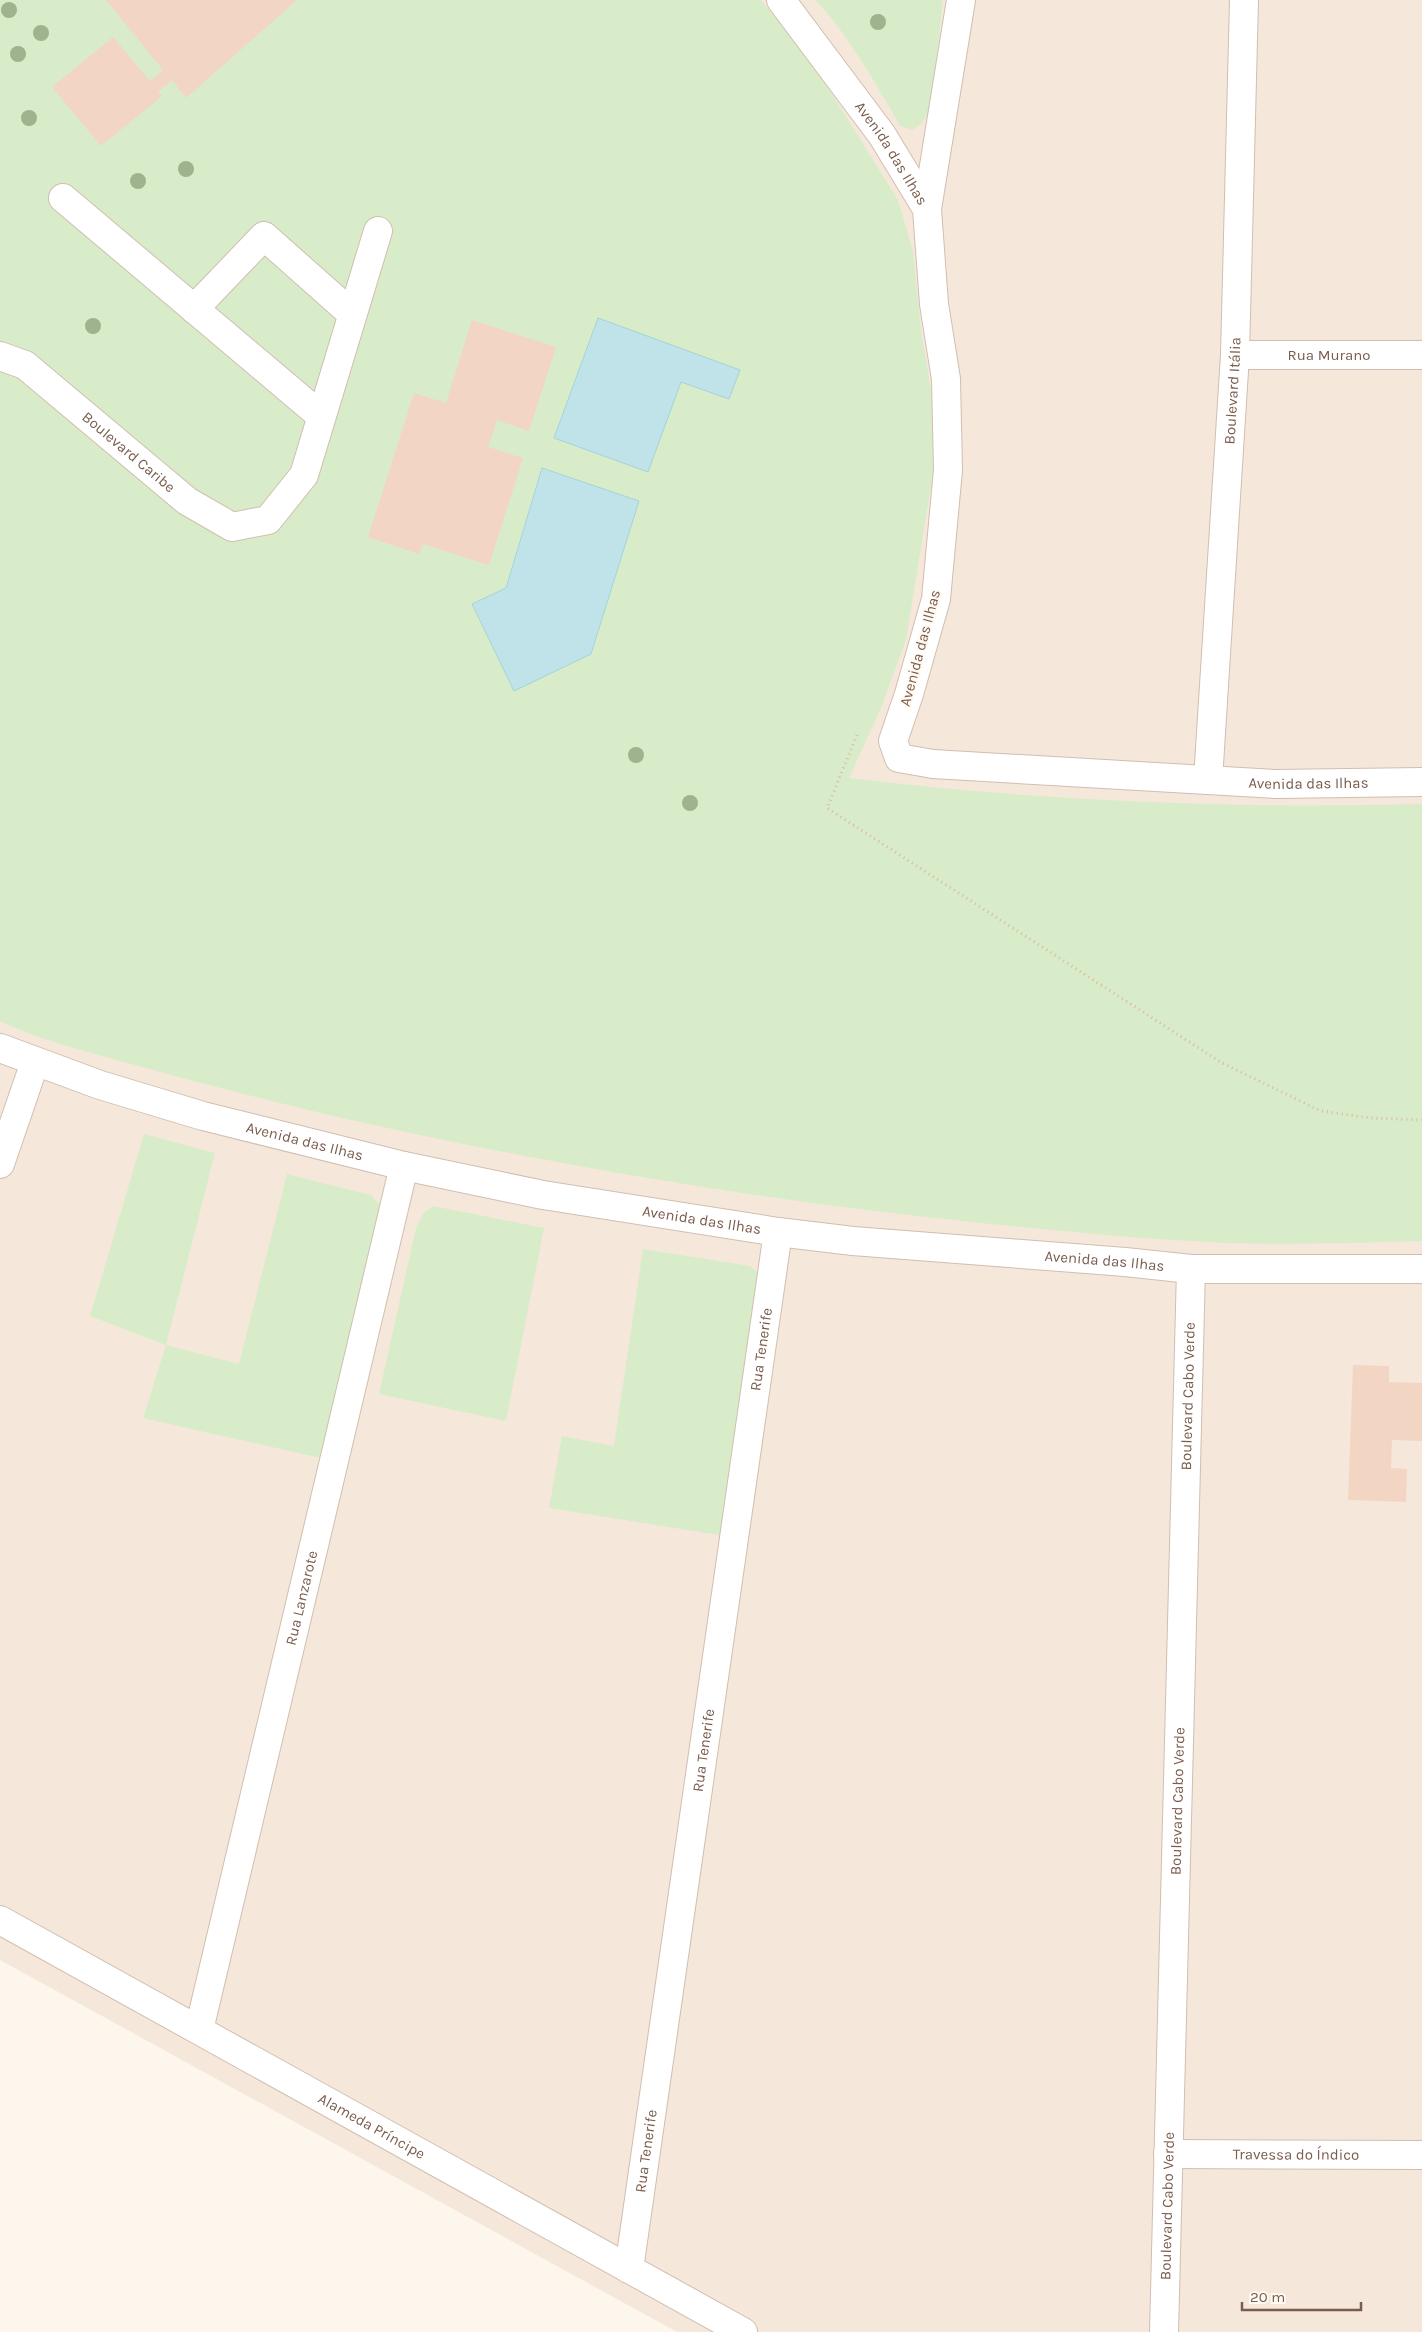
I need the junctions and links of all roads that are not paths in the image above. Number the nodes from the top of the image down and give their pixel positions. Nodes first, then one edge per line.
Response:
1 (781, 0) edge
2 (961, 0) edge
3 (1244, 0) edge
4 (63, 198) dead end
5 (927, 208) junction
6 (378, 231) dead end
7 (194, 309) junction
8 (352, 314) junction
9 (1235, 355) junction
10 (1422, 355) edge
11 (0, 356) edge
12 (321, 416) junction
13 (1208, 780) junction
14 (1422, 782) edge
15 (0, 1048) edge
16 (35, 1062) junction
17 (0, 1164) edge
18 (404, 1166) junction
19 (778, 1232) junction
20 (1422, 1268) edge
21 (1191, 1269) junction
22 (0, 1920) edge
23 (199, 2030) junction
24 (1168, 2154) junction
25 (1422, 2155) edge
26 (629, 2269) junction
27 (743, 2332) edge
28 (1164, 2332) edge

1 - 5 street, Avenida das Ilhas
2 - 5 street
3 - 9 street, Boulevard Itália
4 - 7 street
5 - 13 street, Avenida das Ilhas
6 - 8 street
7 - 8 street
7 - 12 street
8 - 12 street
9 - 10 street, Rua Murano
9 - 13 street, Boulevard Itália
11 - 12 street, Boulevard Caribe
13 - 14 street, Avenida das Ilhas
15 - 16 street, Avenida das Ilhas
16 - 17 street
16 - 18 street, Avenida das Ilhas
18 - 19 street, Avenida das Ilhas
18 - 23 street, Rua Lanzarote
19 - 21 street, Avenida das Ilhas
19 - 26 street, Rua Tenerife
20 - 21 street, Avenida das Ilhas
21 - 24 street, Boulevard Cabo Verde
22 - 23 street, Alameda Príncipe
23 - 26 street, Alameda Príncipe
24 - 25 street, Travessa do Índico
24 - 28 street, Boulevard Cabo Verde
26 - 27 street, Alameda Príncipe

